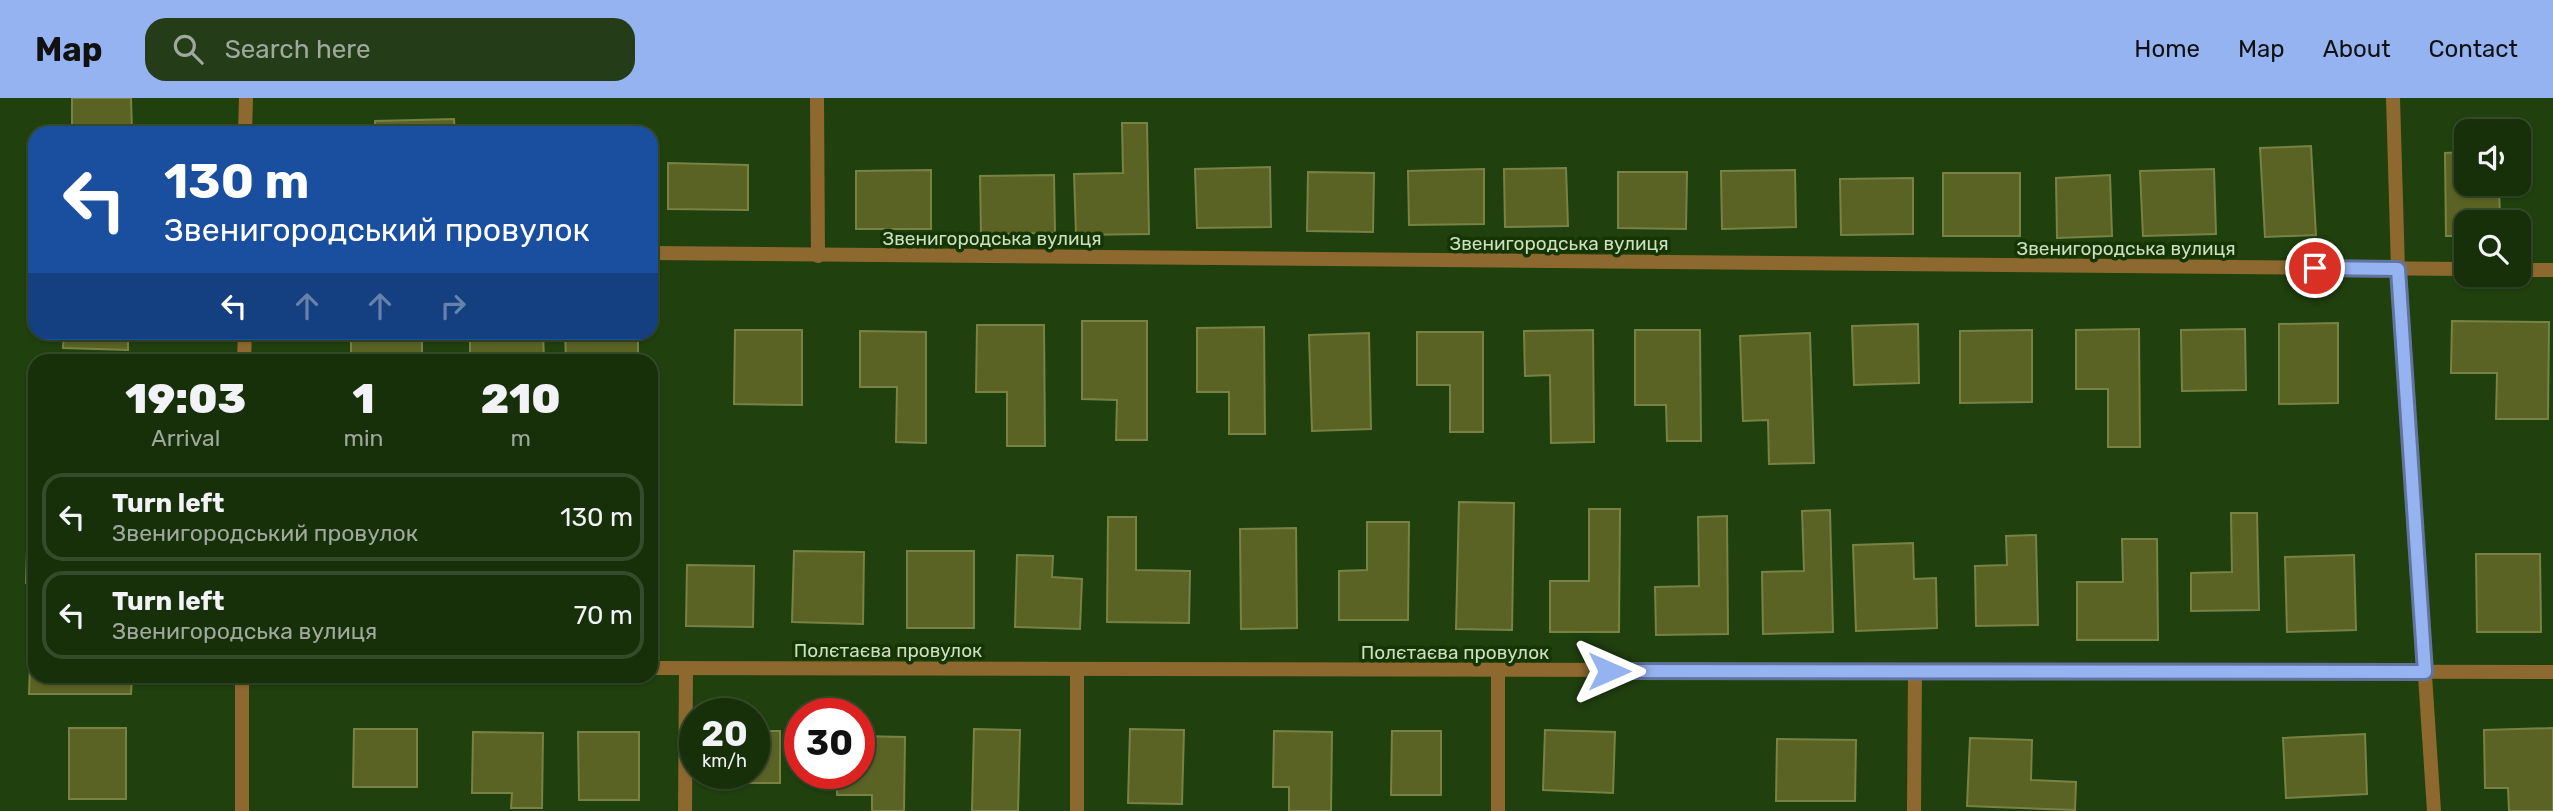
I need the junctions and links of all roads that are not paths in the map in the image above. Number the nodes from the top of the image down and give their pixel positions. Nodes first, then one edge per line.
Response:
1 (246, 98) edge
2 (817, 98) edge
3 (2393, 98) edge
4 (246, 126) edge
5 (658, 253) edge
6 (818, 256) junction
7 (2398, 269) junction
8 (2454, 270) edge
9 (2531, 270) edge
10 (2553, 270) edge
11 (658, 668) edge
12 (686, 669) junction
13 (1077, 670) junction
14 (1498, 671) junction
15 (1915, 672) junction
16 (2425, 672) junction
17 (2553, 672) edge
18 (242, 683) edge
19 (242, 811) edge
20 (685, 811) edge
21 (1077, 811) edge
22 (1498, 811) edge
23 (1914, 811) edge
24 (2434, 811) edge

1 - 4 street
2 - 6 street
3 - 7 street
5 - 6 street, Звенигородська вулиця
6 - 7 street, Звенигородська вулиця
7 - 8 street, Звенигородська вулиця
7 - 16 street
9 - 10 street
11 - 12 street, Полєтаєва провулок
12 - 13 street, Полєтаєва провулок
12 - 20 street
13 - 14 street, Полєтаєва провулок
13 - 21 street
14 - 15 street, Полєтаєва провулок
14 - 22 street
15 - 16 street, Полєтаєва провулок
15 - 23 street
16 - 17 street, Полєтаєва провулок
16 - 24 street
18 - 19 street

